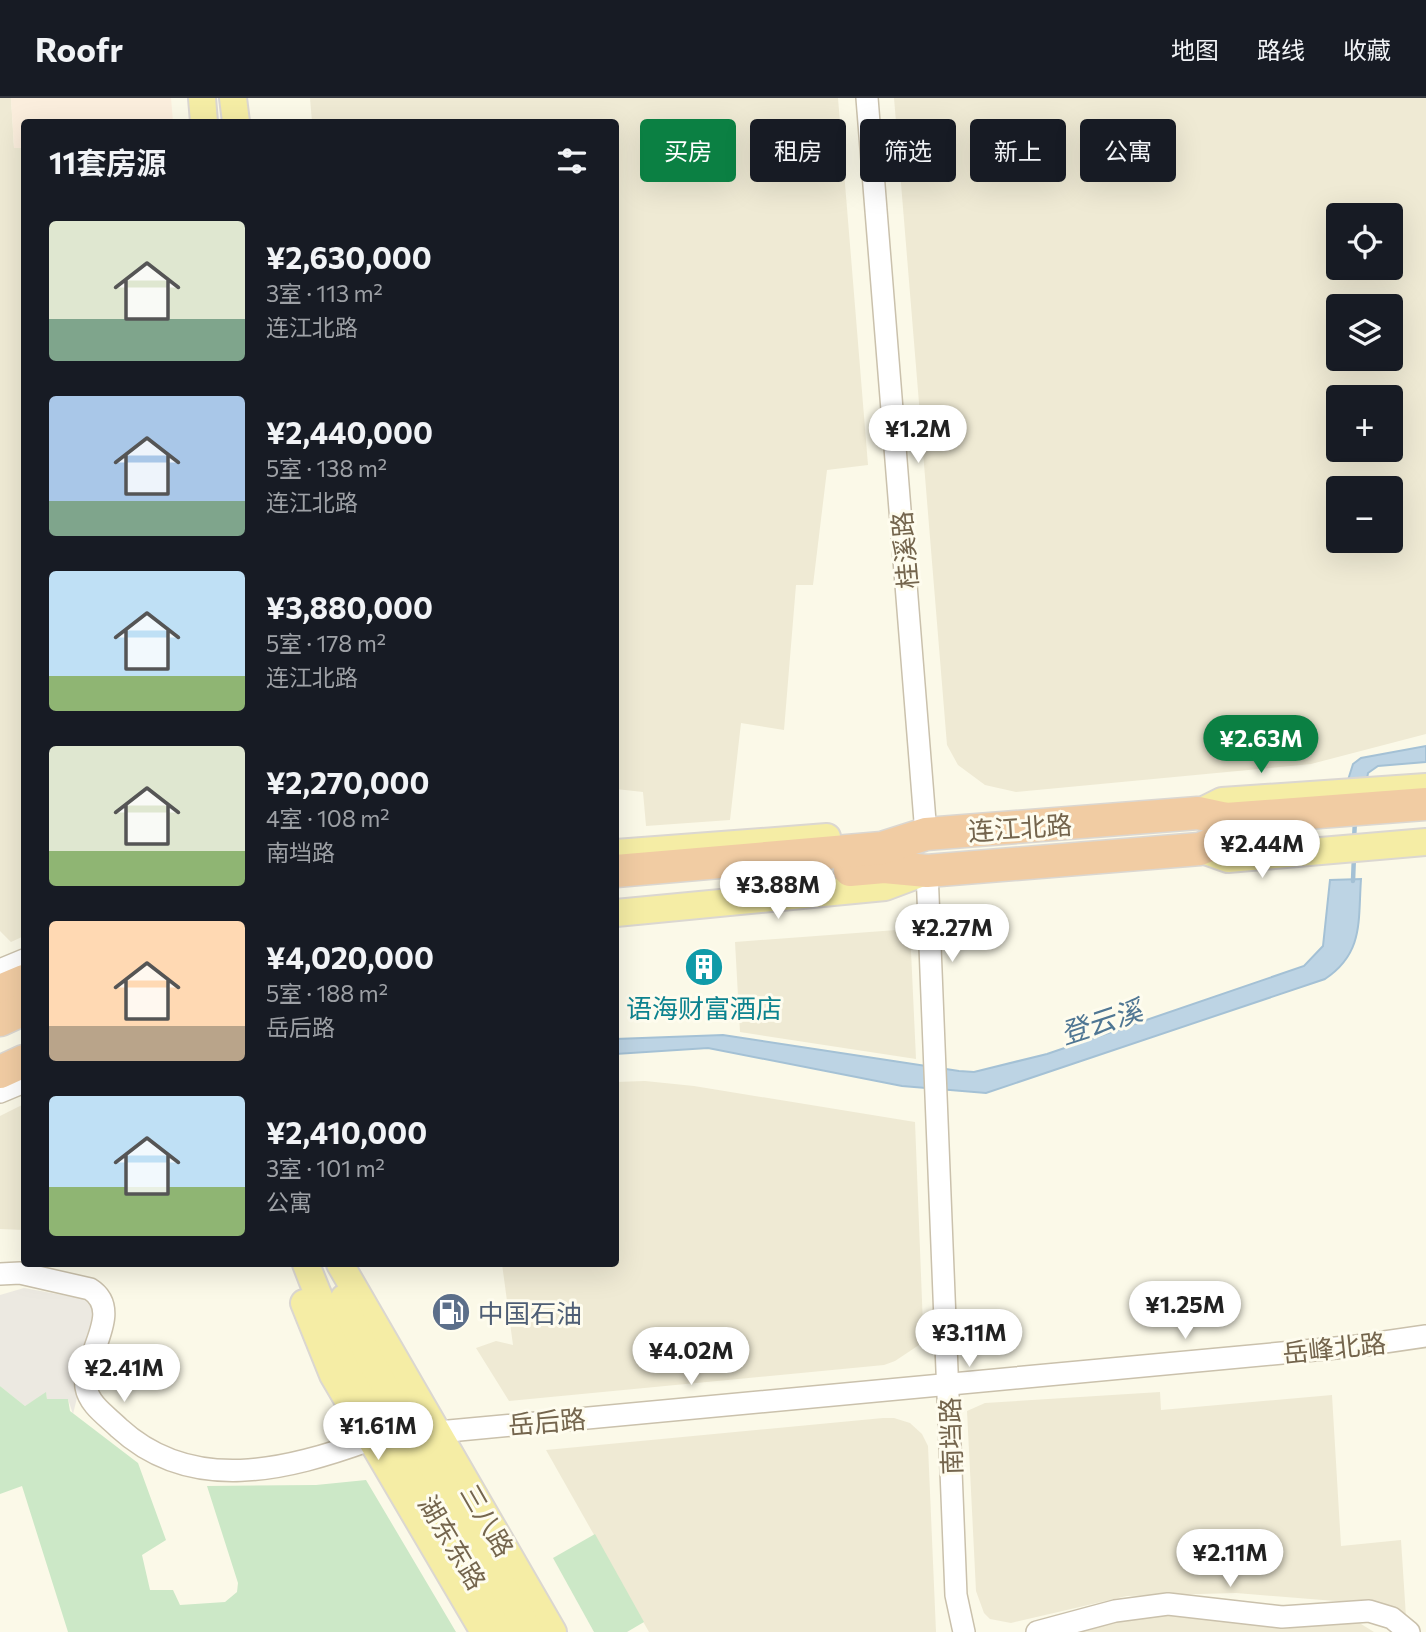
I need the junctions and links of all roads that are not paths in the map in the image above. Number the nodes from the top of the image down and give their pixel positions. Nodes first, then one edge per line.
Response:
1 (202, 98) edge
2 (233, 98) edge
3 (867, 98) edge
4 (204, 119) edge
5 (236, 119) edge
6 (1426, 787) edge
7 (1426, 804) edge
8 (1198, 813) junction
9 (1303, 823) junction
10 (1426, 824) edge
11 (926, 834) junction
12 (1426, 842) edge
13 (1200, 849) junction
14 (619, 853) edge
15 (832, 862) junction
16 (619, 871) edge
17 (927, 871) junction
18 (619, 890) edge
19 (619, 914) edge
20 (21, 967) edge
21 (0, 970) edge
22 (21, 970) edge
23 (0, 991) edge
24 (21, 1010) edge
25 (0, 1020) edge
26 (21, 1030) edge
27 (0, 1040) edge
28 (21, 1062) edge
29 (0, 1072) edge
30 (21, 1083) edge
31 (0, 1092) edge
32 (299, 1267) edge
33 (307, 1267) edge
34 (336, 1267) edge
35 (342, 1267) edge
36 (0, 1273) edge
37 (1426, 1336) edge
38 (948, 1383) junction
39 (438, 1432) junction
40 (370, 1440) junction
41 (484, 1632) edge
42 (507, 1632) edge
43 (530, 1632) edge
44 (552, 1632) edge
45 (964, 1632) edge
46 (1037, 1632) edge
47 (1409, 1632) edge

1 - 4 main road
2 - 5 main road
3 - 11 street, 桂溪路
6 - 8 main road
7 - 9 highway, 连江北路
8 - 9 highway, 连江北路
8 - 11 highway, 连江北路
9 - 10 highway, 连江北路
9 - 13 highway, 连江北路
11 - 14 main road
11 - 15 highway, 连江北路
12 - 13 main road
13 - 17 highway, 连江北路
15 - 16 highway, 连江北路
15 - 17 highway, 连江北路
15 - 18 highway, 连江北路
17 - 19 main road
17 - 38 street, 南垱路
20 - 21 street
22 - 23 highway
24 - 25 highway
26 - 27 highway
28 - 29 highway
30 - 31 street
32 - 40 main road
33 - 42 main road, 湖东东路
34 - 43 main road, 湖东东路
35 - 39 main road, 三八路
36 - 40 street
37 - 38 street, 岳峰北路
38 - 39 street, 岳后路
38 - 45 street, 南垱路
39 - 44 main road, 三八路
40 - 41 main road
46 - 47 street

